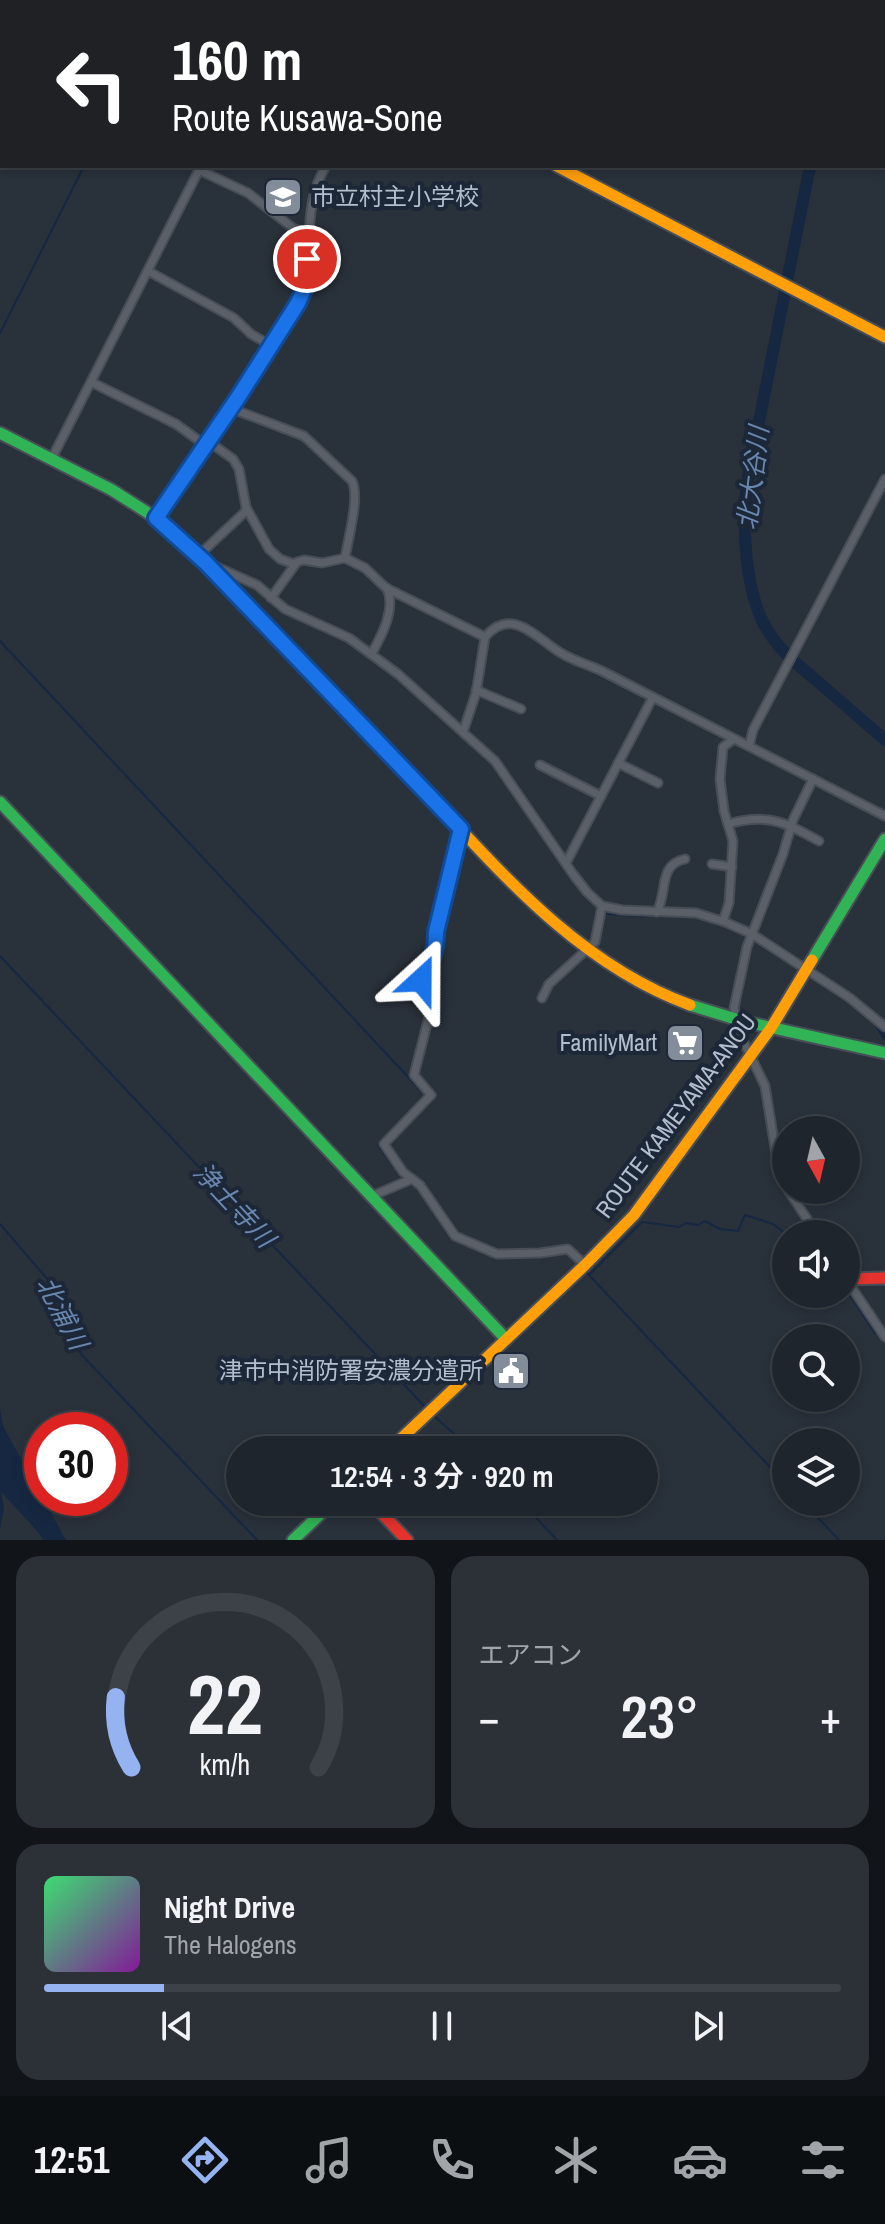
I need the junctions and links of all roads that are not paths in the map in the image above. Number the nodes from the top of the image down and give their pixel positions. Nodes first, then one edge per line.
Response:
1 (200, 168) edge
2 (325, 168) edge
3 (561, 168) edge
4 (308, 235) junction
5 (148, 271) junction
6 (885, 337) edge
7 (270, 345) junction
8 (91, 382) junction
9 (230, 408) junction
10 (0, 433) edge
11 (207, 441) junction
12 (51, 460) junction
13 (885, 479) edge
14 (247, 510) junction
15 (156, 518) junction
16 (345, 558) junction
17 (202, 559) junction
18 (294, 564) junction
19 (386, 588) junction
20 (271, 598) junction
21 (485, 637) junction
22 (372, 653) junction
23 (476, 690) junction
24 (653, 697) junction
25 (521, 709) dead end
26 (463, 732) junction
27 (734, 739) junction
28 (749, 746) junction
29 (618, 763) junction
30 (540, 765) dead end
31 (813, 779) junction
32 (658, 783) dead end
33 (601, 796) junction
34 (0, 802) edge
35 (885, 816) edge
36 (728, 824) junction
37 (791, 826) junction
38 (461, 829) junction
39 (885, 839) edge
40 (819, 841) dead end
41 (685, 859) dead end
42 (566, 863) junction
43 (712, 864) dead end
44 (732, 867) junction
45 (602, 906) junction
46 (657, 912) junction
47 (723, 921) junction
48 (752, 934) junction
49 (585, 950) junction
50 (808, 970) junction
51 (542, 998) dead end
52 (734, 1017) junction
53 (885, 1027) edge
54 (771, 1028) junction
55 (885, 1053) edge
56 (752, 1055) junction
57 (772, 1129) edge
58 (412, 1179) junction
59 (372, 1196) junction
60 (582, 1268) junction
61 (885, 1278) edge
62 (860, 1279) edge
63 (860, 1300) edge
64 (885, 1337) edge
65 (505, 1338) junction
66 (404, 1436) edge
67 (318, 1516) edge
68 (384, 1516) edge
69 (293, 1540) edge
70 (407, 1540) edge

1 - 4 street
1 - 5 street
2 - 4 street
3 - 6 main road
4 - 7 street
5 - 7 street
5 - 8 street
7 - 9 street
8 - 11 street
8 - 12 street
9 - 11 street
9 - 16 street
10 - 12 main road
11 - 14 street
11 - 15 street
12 - 15 main road
13 - 28 street
14 - 17 street
14 - 18 street
15 - 17 main road
16 - 18 street
16 - 19 street
17 - 20 street
17 - 38 main road
18 - 20 street
19 - 21 street
19 - 22 street
20 - 22 street
21 - 23 street
21 - 24 street
22 - 26 street
23 - 25 street
23 - 26 street
24 - 27 street
24 - 29 street
26 - 42 street
27 - 28 street
27 - 36 street
28 - 31 street
29 - 32 street
29 - 33 street
30 - 33 street
31 - 35 street
31 - 37 street
33 - 42 street
34 - 59 main road
36 - 37 street
36 - 44 street
37 - 40 street
37 - 48 street
38 - 49 main road
38 - 58 street
39 - 50 main road, ROUTE KAMEYAMA-ANOU
41 - 46 street
42 - 45 street
43 - 44 street
44 - 47 street
45 - 46 street
45 - 49 street
46 - 47 street
47 - 48 street
48 - 50 street
48 - 52 street
49 - 51 street
49 - 52 main road
50 - 53 street
50 - 54 main road, ROUTE KAMEYAMA-ANOU
52 - 54 main road
52 - 56 street
54 - 55 main road
54 - 56 main road, ROUTE KAMEYAMA-ANOU
56 - 57 street
56 - 60 main road, ROUTE KAMEYAMA-ANOU
58 - 59 street
58 - 60 street
59 - 65 main road
60 - 65 main road, ROUTE KAMEYAMA-ANOU
61 - 62 main road
63 - 64 street
65 - 66 main road, ROUTE KAMEYAMA-ANOU
67 - 69 main road
68 - 70 main road

